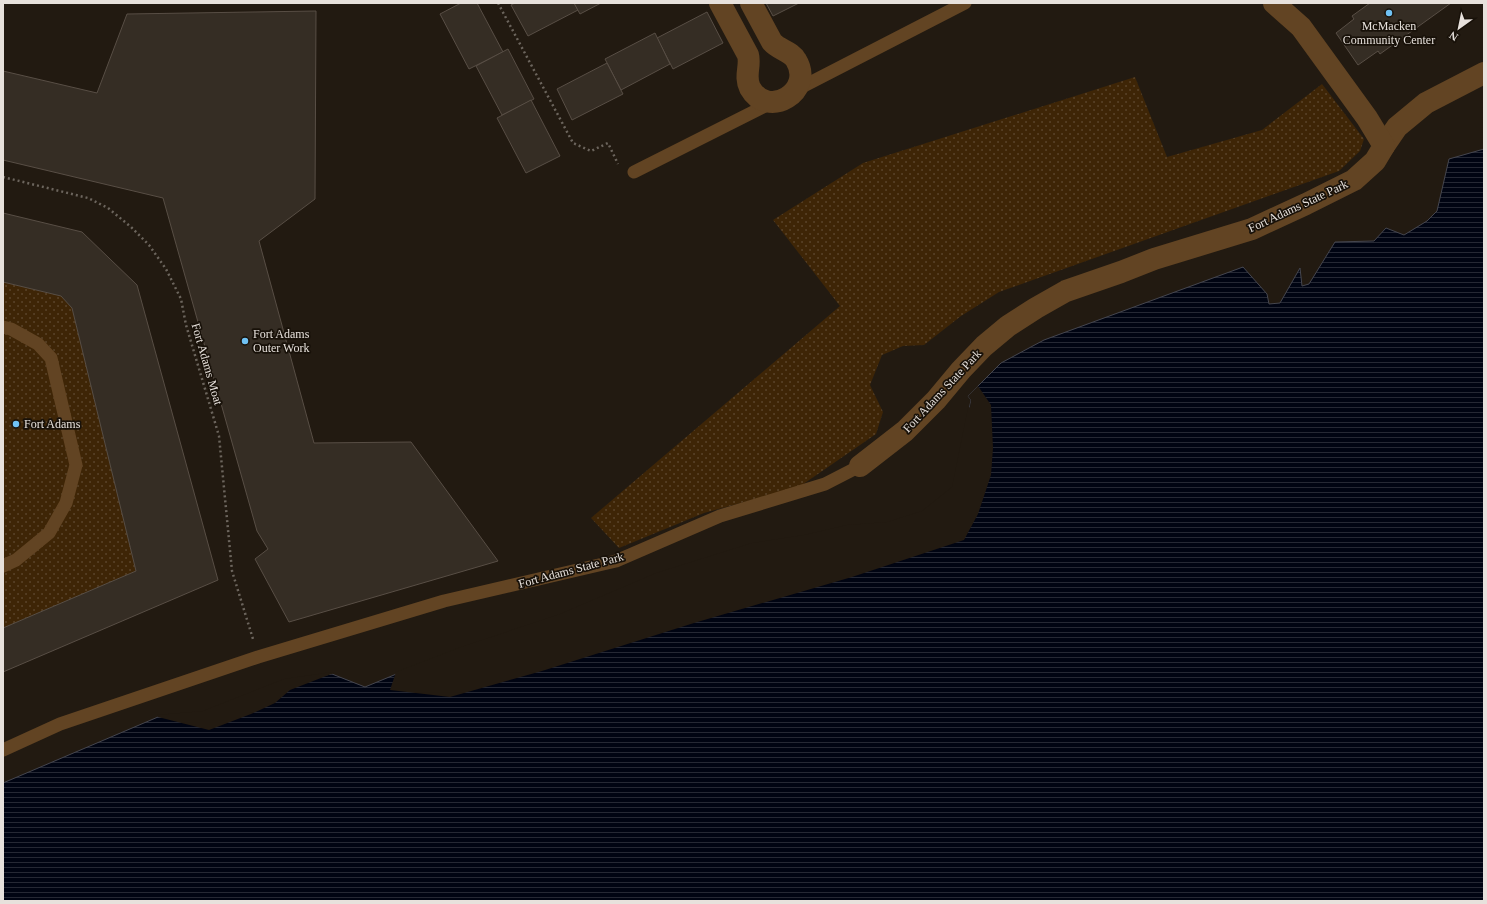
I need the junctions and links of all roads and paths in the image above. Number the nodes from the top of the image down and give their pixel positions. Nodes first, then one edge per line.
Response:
1 (498, 3) edge
2 (720, 3) edge
3 (751, 3) edge
4 (965, 3) edge
5 (1274, 3) edge
6 (1484, 73) edge
7 (796, 90) junction
8 (773, 102) junction
9 (1384, 146) junction
10 (634, 172) joint
11 (3, 177) edge
12 (3, 327) edge
13 (860, 466) joint
14 (3, 566) edge
15 (258, 656) junction
16 (3, 750) edge

1 - 10 path
2 - 8 street
3 - 7 street
4 - 7 lane
5 - 9 street
6 - 9 street, Fort Adams State Park
7 - 8 street
8 - 10 lane
9 - 13 street, Fort Adams State Park
11 - 15 path, Fort Adams Moat
12 - 14 lane
13 - 15 lane, Fort Adams State Park
15 - 16 lane, Fort Adams State Park

